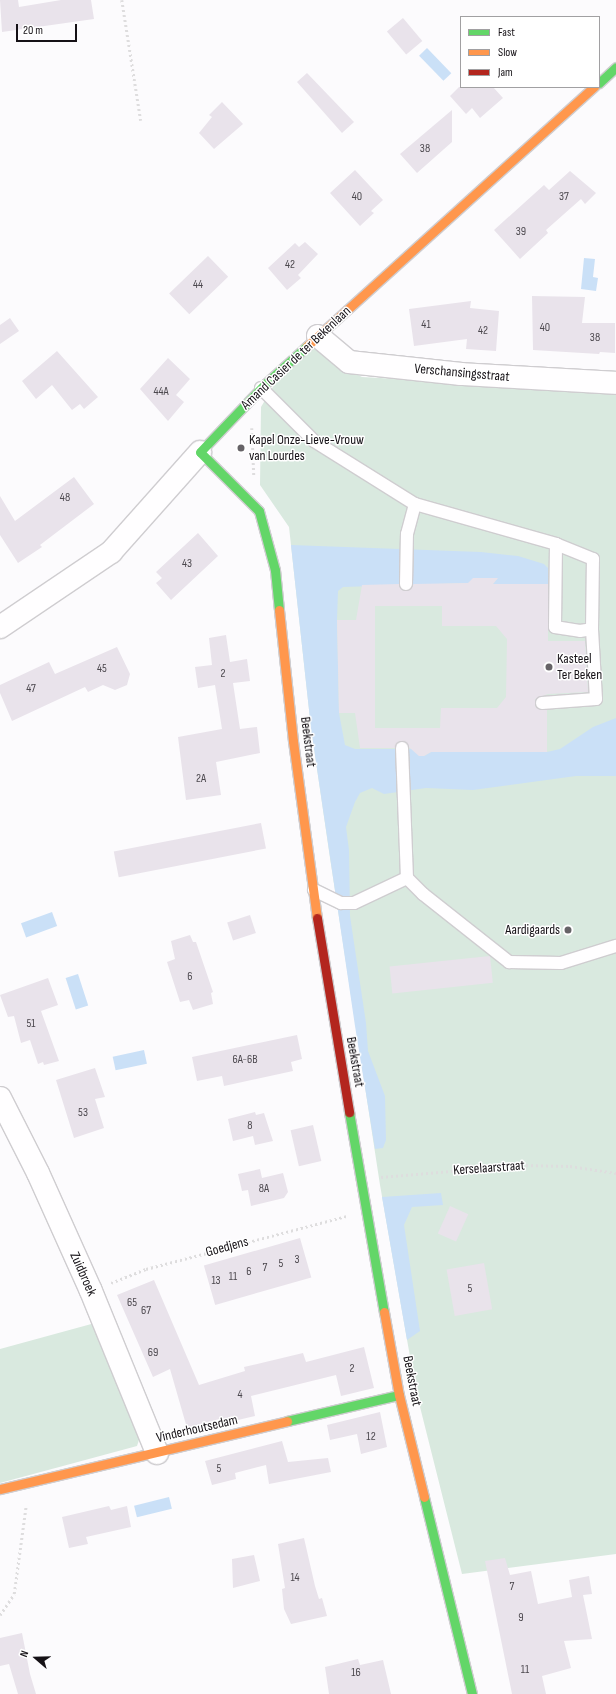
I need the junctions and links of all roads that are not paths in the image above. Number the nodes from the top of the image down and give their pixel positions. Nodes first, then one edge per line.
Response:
1 (616, 67) edge
2 (600, 82) edge
3 (593, 88) edge
4 (318, 336) junction
5 (616, 383) edge
6 (261, 388) junction
7 (200, 452) junction
8 (415, 504) junction
9 (556, 544) junction
10 (406, 584) dead end
11 (0, 627) edge
12 (592, 629) junction
13 (542, 703) dead end
14 (402, 748) dead end
15 (407, 878) junction
16 (314, 890) junction
17 (616, 946) edge
18 (0, 1098) edge
19 (399, 1395) junction
20 (157, 1453) junction
21 (0, 1489) edge
22 (472, 1694) edge

1 - 2 street
3 - 4 street, Amand Casier de ter Bekenlaan
4 - 5 street, Verschansingsstraat
4 - 6 street, Amand Casier de ter Bekenlaan
6 - 7 street, Amand Casier de ter Bekenlaan
6 - 8 lane
7 - 11 street, Amand Casier de ter Bekenlaan
7 - 16 street, Beekstraat
8 - 9 lane
8 - 10 lane
9 - 12 lane
9 - 12 lane
12 - 13 lane
14 - 15 lane
15 - 16 lane
15 - 17 lane
16 - 19 street, Beekstraat
18 - 20 street, Zuidbroek
19 - 20 street, Vinderhoutsedam
19 - 22 street, Beekstraat
20 - 21 street, Vinderhoutsedam

